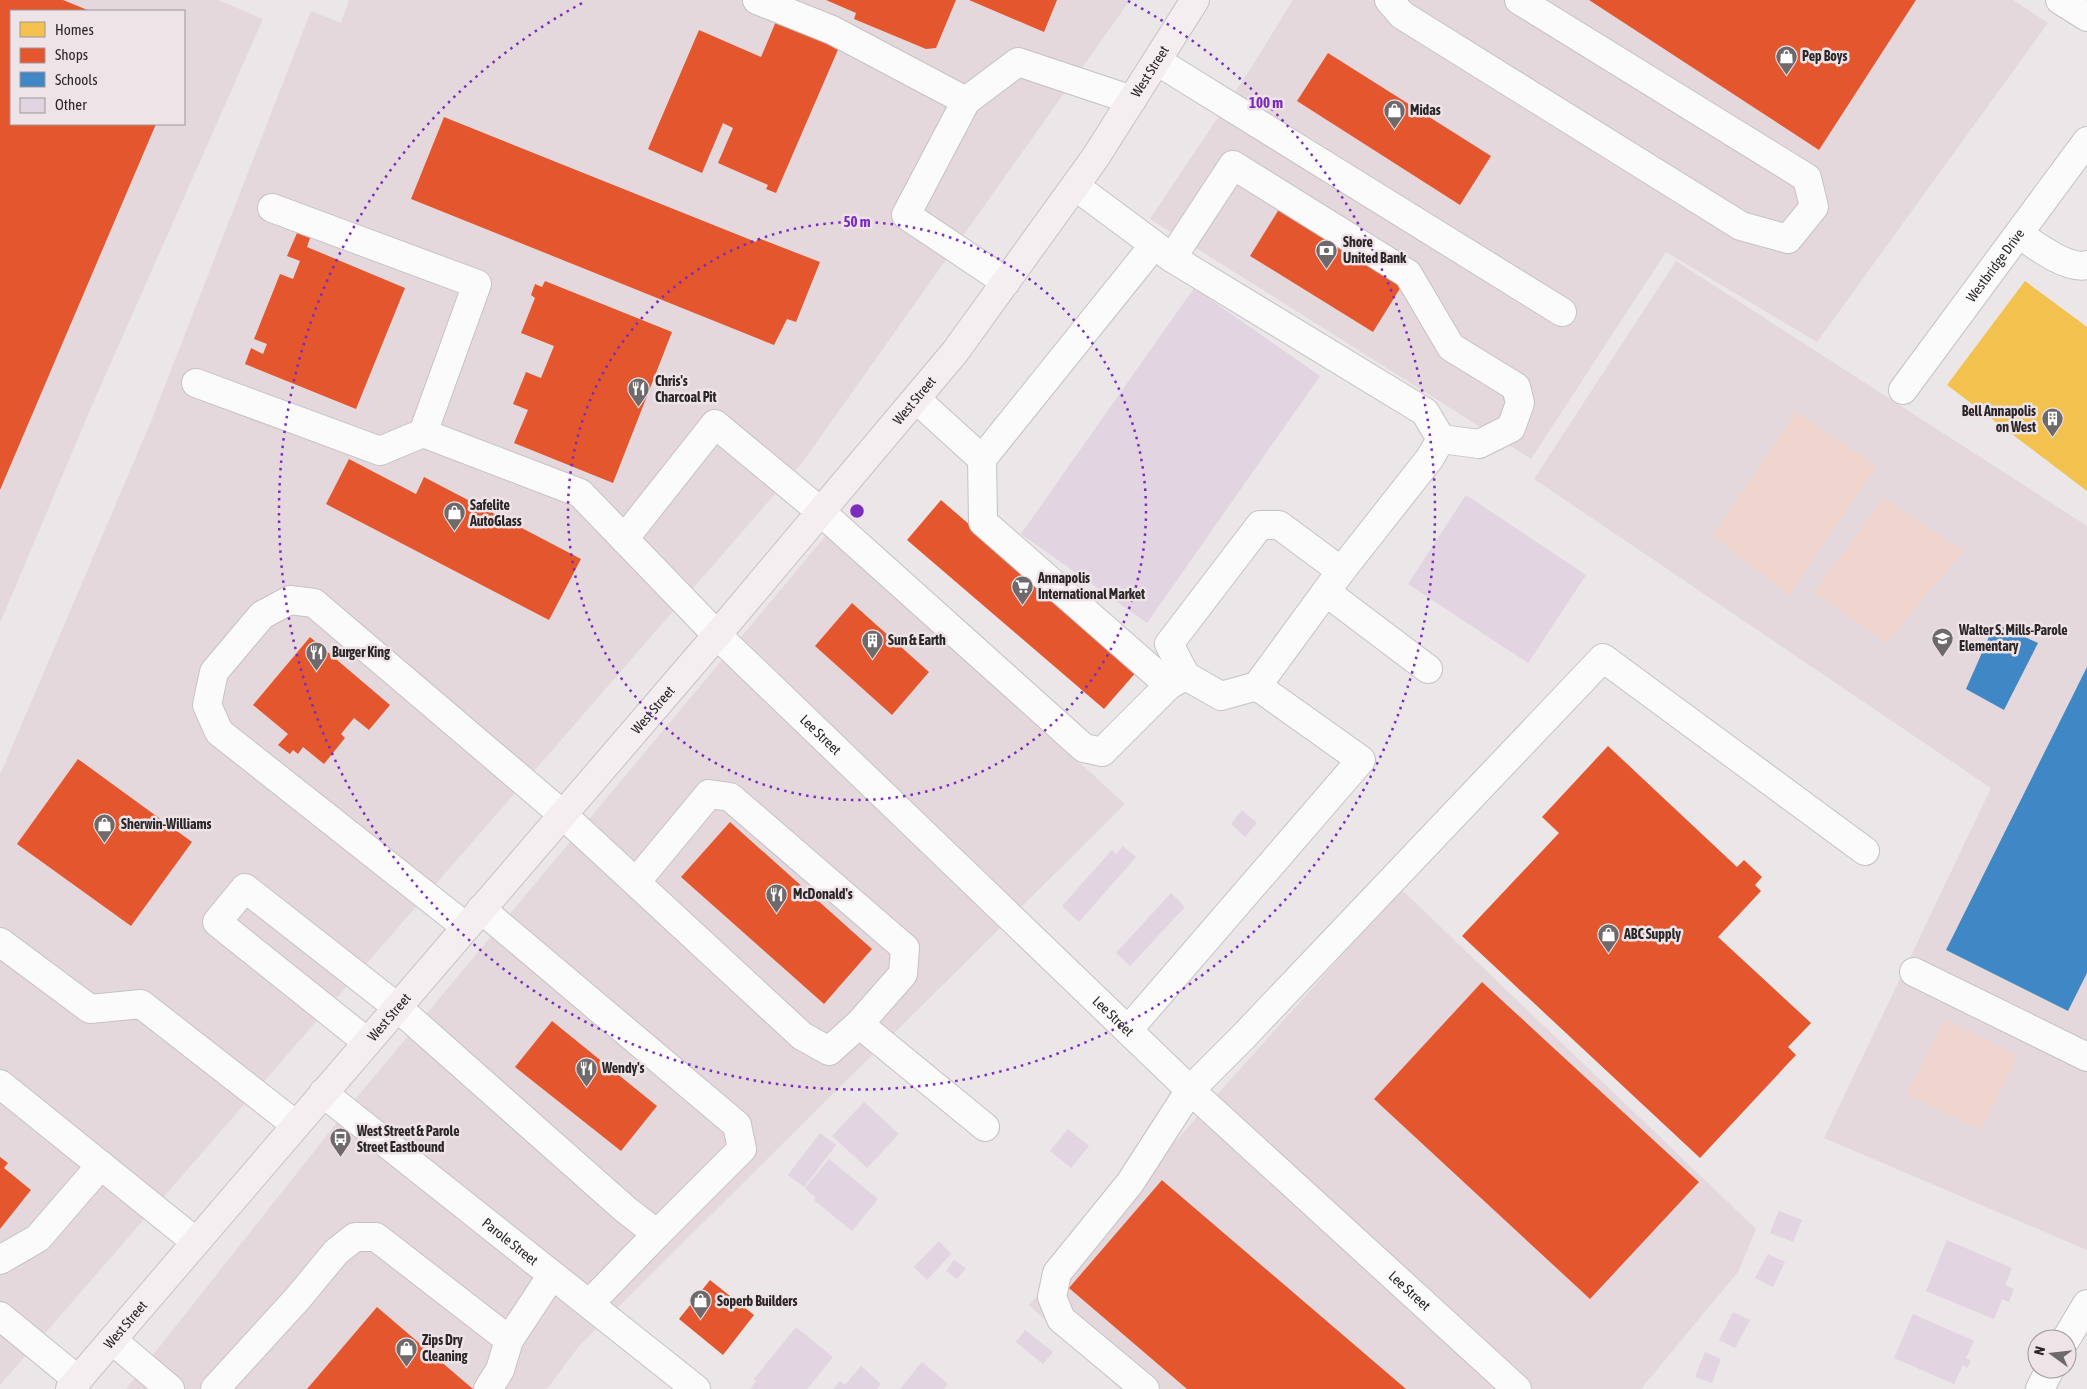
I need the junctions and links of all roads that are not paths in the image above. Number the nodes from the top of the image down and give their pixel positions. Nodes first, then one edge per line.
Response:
1 (757, 0) edge
2 (1195, 0) edge
3 (1389, 0) edge
4 (1519, 0) edge
5 (2060, 0) edge
6 (2087, 18) edge
7 (1157, 61) junction
8 (1132, 100) junction
9 (966, 101) junction
10 (2087, 141) edge
11 (1076, 186) junction
12 (272, 208) dead end
13 (2019, 234) junction
14 (1163, 252) junction
15 (2087, 265) edge
16 (1006, 282) junction
17 (1562, 312) dead end
18 (196, 383) dead end
19 (1904, 390) dead end
20 (916, 398) junction
21 (424, 433) junction
22 (1441, 439) junction
23 (982, 459) junction
24 (820, 511) junction
25 (624, 539) junction
26 (1333, 582) junction
27 (717, 634) junction
28 (1428, 669) dead end
29 (1178, 681) junction
30 (1257, 686) junction
31 (562, 814) junction
32 (1865, 851) dead end
33 (636, 882) junction
34 (473, 918) junction
35 (0, 942) edge
36 (1914, 972) dead end
37 (397, 1007) junction
38 (859, 1024) junction
39 (1128, 1030) junction
40 (367, 1042) junction
41 (2087, 1057) edge
42 (0, 1084) edge
43 (1190, 1090) junction
44 (323, 1094) junction
45 (296, 1125) junction
46 (985, 1127) dead end
47 (100, 1165) junction
48 (657, 1234) junction
49 (196, 1242) junction
50 (0, 1260) edge
51 (552, 1275) junction
52 (589, 1304) junction
53 (2087, 1304) edge
54 (0, 1316) edge
55 (2072, 1329) edge
56 (112, 1340) junction
57 (509, 1340) junction
58 (74, 1384) edge
59 (170, 1389) edge
60 (214, 1389) edge
61 (488, 1389) edge
62 (696, 1389) edge
63 (1145, 1389) edge
64 (1517, 1389) edge

1 - 9 street
2 - 7 main road, West Street
3 - 4 street
5 - 6 street
7 - 8 main road, West Street
7 - 17 street
8 - 9 street
8 - 11 main road, West Street
9 - 16 street
10 - 13 street, Westbridge Drive
11 - 14 street
11 - 16 main road, West Street
12 - 21 street
13 - 15 street
13 - 19 street, Westbridge Drive
14 - 22 street
14 - 22 street
14 - 23 street
16 - 20 main road, West Street
18 - 21 street
20 - 23 street
20 - 24 main road, West Street
21 - 25 street, Lee Street
22 - 26 street
23 - 29 street
24 - 25 street
24 - 27 main road, West Street
24 - 29 street
25 - 27 street, Lee Street
26 - 28 street
26 - 29 street
26 - 30 street
27 - 31 main road, West Street
27 - 39 street, Lee Street
29 - 30 street
30 - 39 street
31 - 33 street
31 - 34 main road, West Street
31 - 34 street
32 - 43 street
33 - 38 street
33 - 38 street
34 - 37 main road, West Street
34 - 48 street
35 - 45 street
36 - 41 street
37 - 40 main road, West Street
37 - 40 street
37 - 48 street
38 - 46 street
39 - 43 street, Lee Street
40 - 44 main road, West Street
42 - 47 street
43 - 63 street
43 - 64 street, Lee Street
44 - 45 main road, West Street
44 - 51 street, Parole Street
45 - 49 main road, West Street
47 - 49 street
47 - 50 street
48 - 52 street
49 - 56 main road, West Street
51 - 52 street, Parole Street
51 - 57 street
52 - 62 street, Parole Street
53 - 55 street
54 - 58 street
56 - 58 main road, West Street
56 - 59 street
57 - 60 street
57 - 61 street

